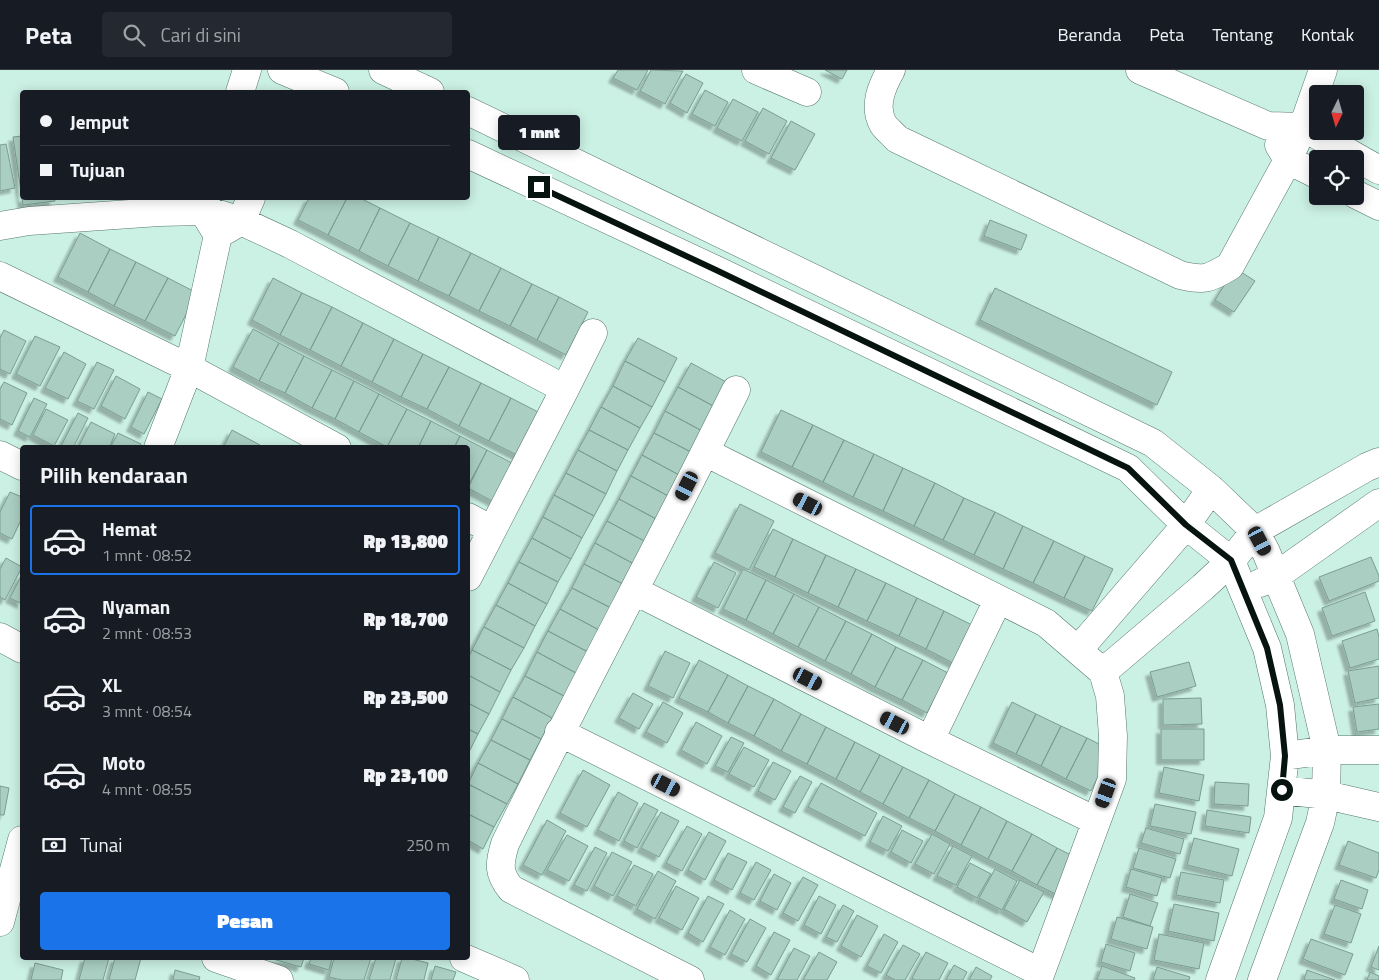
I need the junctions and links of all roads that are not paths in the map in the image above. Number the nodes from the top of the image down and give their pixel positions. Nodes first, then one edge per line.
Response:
1 (247, 70) edge
2 (383, 70) edge
3 (756, 70) edge
4 (891, 70) edge
5 (1140, 70) edge
6 (1323, 70) edge
7 (296, 77) edge
8 (241, 90) edge
9 (330, 90) edge
10 (426, 90) edge
11 (807, 92) dead end
12 (470, 112) edge
13 (1268, 126) junction
14 (1303, 127) junction
15 (470, 155) edge
16 (1288, 160) junction
17 (1309, 170) edge
18 (1379, 170) edge
19 (1364, 198) edge
20 (206, 204) edge
21 (1379, 206) edge
22 (246, 209) edge
23 (0, 226) edge
24 (218, 234) junction
25 (732, 238) junction
26 (716, 270) junction
27 (0, 276) edge
28 (593, 333) dead end
29 (189, 368) junction
30 (565, 389) junction
31 (736, 390) dead end
32 (159, 445) edge
33 (331, 445) edge
34 (704, 452) junction
35 (0, 455) edge
36 (1379, 462) edge
37 (20, 465) edge
38 (1211, 489) junction
39 (1379, 504) edge
40 (470, 518) edge
41 (1186, 525) junction
42 (492, 530) junction
43 (1255, 531) junction
44 (1231, 560) junction
45 (470, 573) edge
46 (1276, 576) junction
47 (635, 591) junction
48 (1244, 591) junction
49 (998, 600) junction
50 (0, 637) edge
51 (20, 648) edge
52 (1078, 650) junction
53 (1103, 672) junction
54 (560, 732) junction
55 (930, 740) junction
56 (1327, 750) junction
57 (1379, 750) edge
58 (1285, 756) junction
59 (1282, 790) junction
60 (1326, 795) junction
61 (1379, 807) edge
62 (1096, 821) junction
63 (20, 847) edge
64 (0, 922) edge
65 (222, 960) edge
66 (469, 960) edge
67 (1039, 976) edge
68 (279, 980) edge
69 (515, 980) edge
70 (690, 980) edge
71 (1220, 980) edge
72 (1262, 980) edge

1 - 8 street
2 - 10 street
3 - 11 street
4 - 16 street
5 - 13 street
6 - 14 street
7 - 9 street
12 - 25 street
13 - 14 street
13 - 16 street
14 - 16 street
14 - 18 street
15 - 26 street
16 - 17 street
19 - 21 street
20 - 22 street
20 - 23 street
20 - 24 street
22 - 24 street
22 - 30 street
24 - 29 street
25 - 26 street
25 - 38 street
26 - 41 street
27 - 29 street
28 - 30 street
29 - 32 street
29 - 33 street
30 - 42 street
31 - 34 street
34 - 47 street
34 - 49 street
35 - 37 street
36 - 43 street
38 - 41 street
38 - 43 street
39 - 46 street
40 - 42 street
41 - 44 street
41 - 52 street
42 - 45 street
43 - 44 street
43 - 46 street
44 - 48 street
44 - 53 street
46 - 48 street
46 - 56 street
47 - 54 street
47 - 55 street
48 - 58 street
49 - 52 street
49 - 55 street
50 - 51 street
52 - 53 street
53 - 62 street
54 - 67 street
54 - 70 street
55 - 62 street
56 - 57 street
56 - 58 street
56 - 60 street
58 - 59 street
59 - 60 street
59 - 71 street
60 - 61 street
60 - 72 street
62 - 67 street
63 - 64 street
65 - 68 street
66 - 69 street

